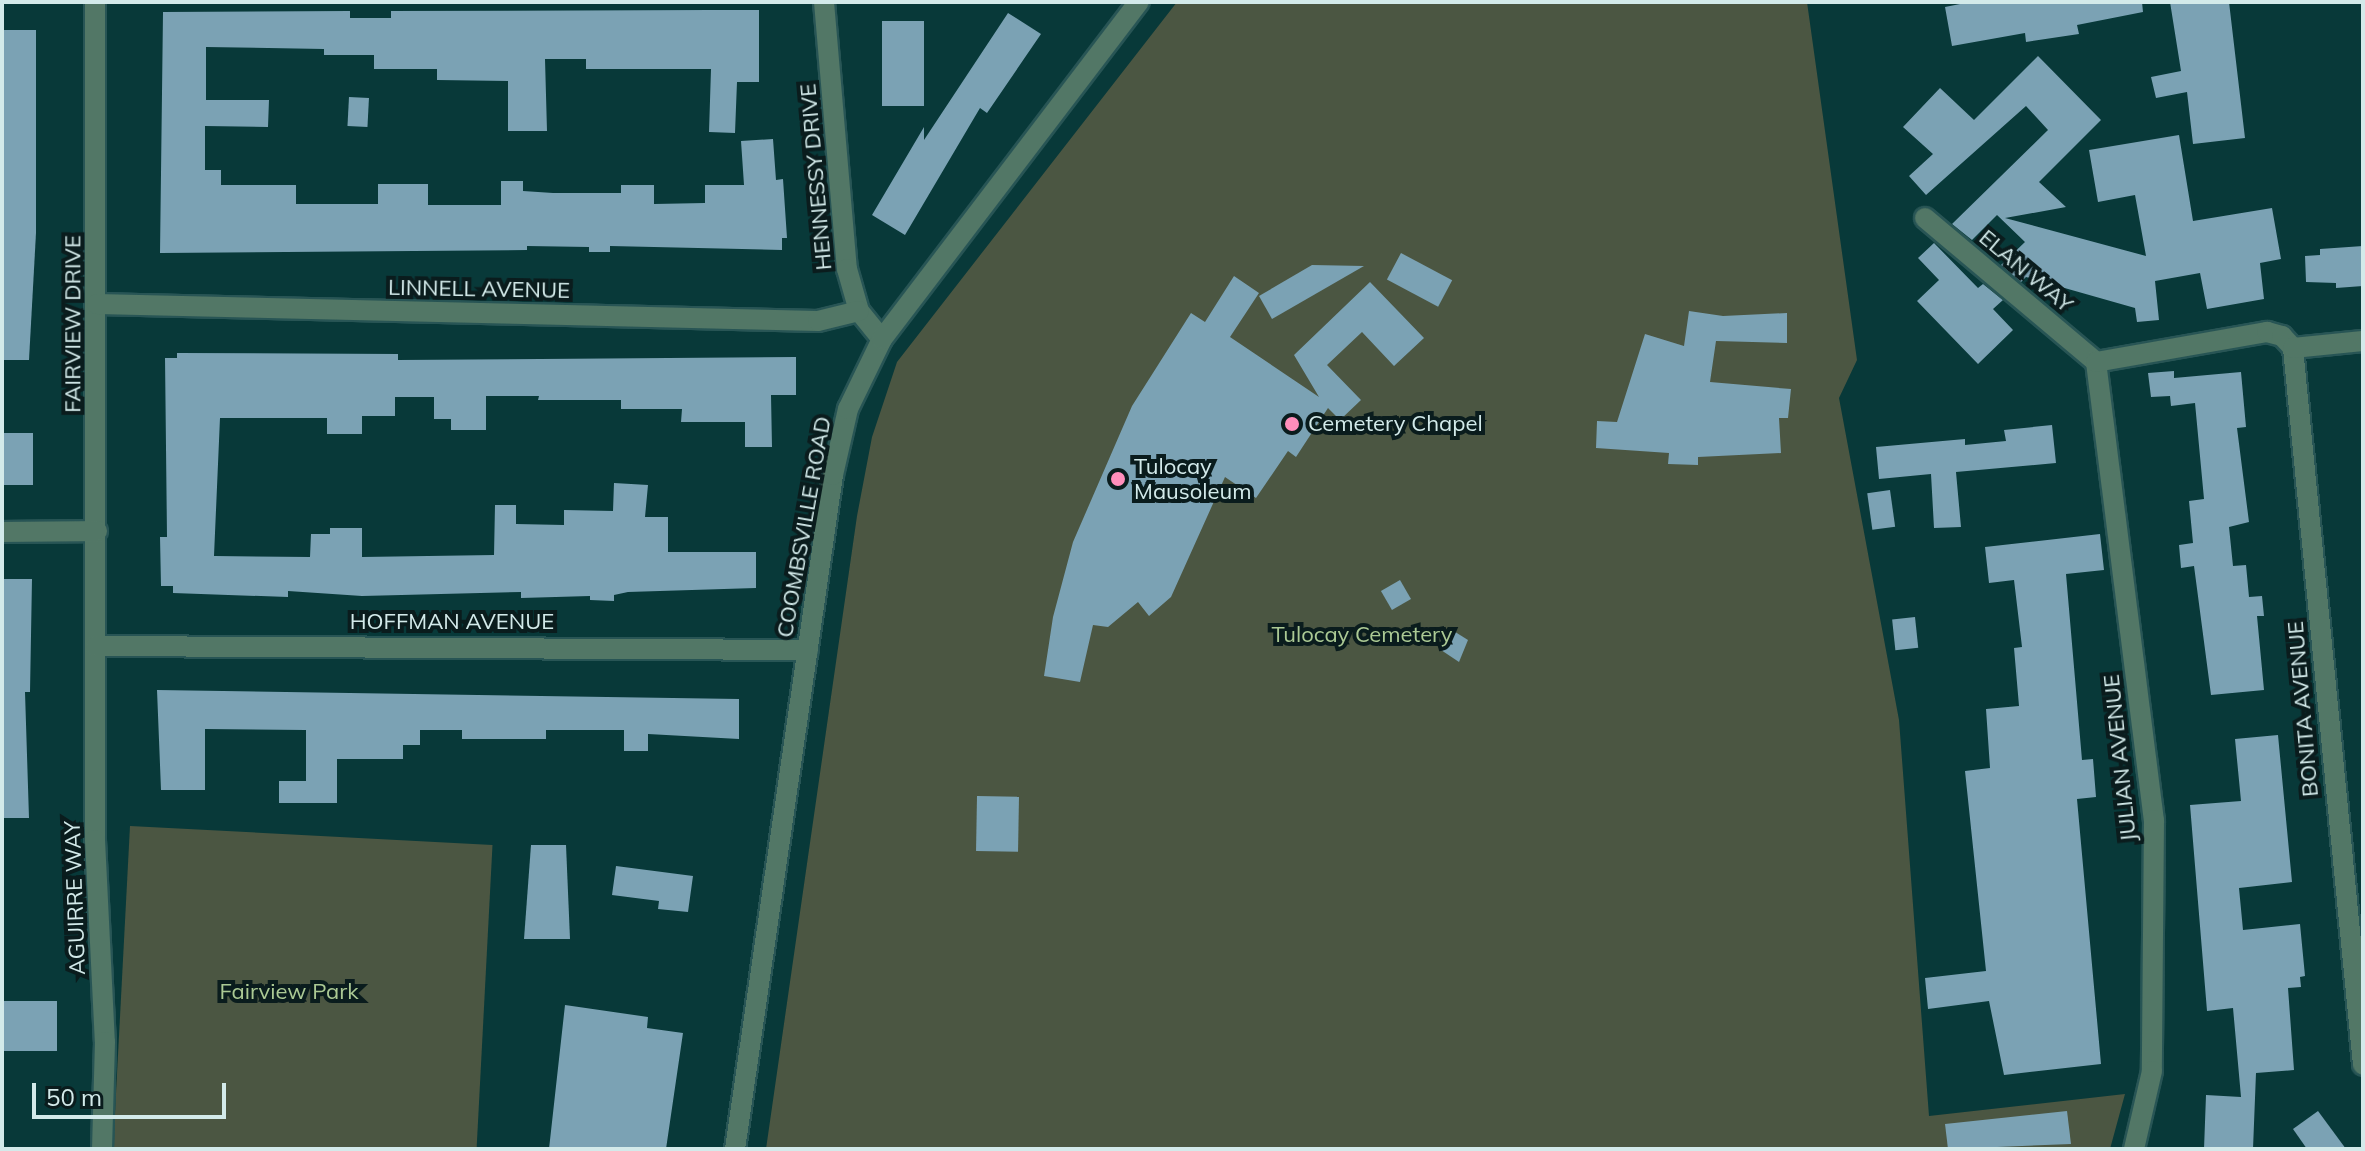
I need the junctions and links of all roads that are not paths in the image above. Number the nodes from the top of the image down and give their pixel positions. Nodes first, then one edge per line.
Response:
1 (95, 2) edge
2 (824, 2) edge
3 (1139, 2) edge
4 (1925, 218) dead end
5 (97, 304) junction
6 (859, 311) junction
7 (882, 339) junction
8 (2363, 341) edge
9 (2293, 348) junction
10 (2096, 362) junction
11 (97, 531) junction
12 (2, 532) edge
13 (96, 646) junction
14 (808, 650) junction
15 (2363, 1065) edge
16 (102, 1149) edge
17 (735, 1149) edge
18 (2134, 1149) edge

1 - 5 street, FAIRVIEW DRIVE
2 - 6 street, HENNESSY DRIVE
3 - 7 street, COOMBSVILLE ROAD
4 - 10 street, ELAN WAY
5 - 6 street, LINNELL AVENUE
5 - 11 street, FAIRVIEW DRIVE
6 - 7 street, HENNESSY DRIVE
7 - 14 street, COOMBSVILLE ROAD
8 - 9 street
9 - 10 street
9 - 15 street, BONITA AVENUE
10 - 18 street, JULIAN AVENUE
11 - 12 street
11 - 13 street, FAIRVIEW DRIVE
13 - 14 street, HOFFMAN AVENUE
13 - 16 street, AGUIRRE WAY
14 - 17 street, COOMBSVILLE ROAD

